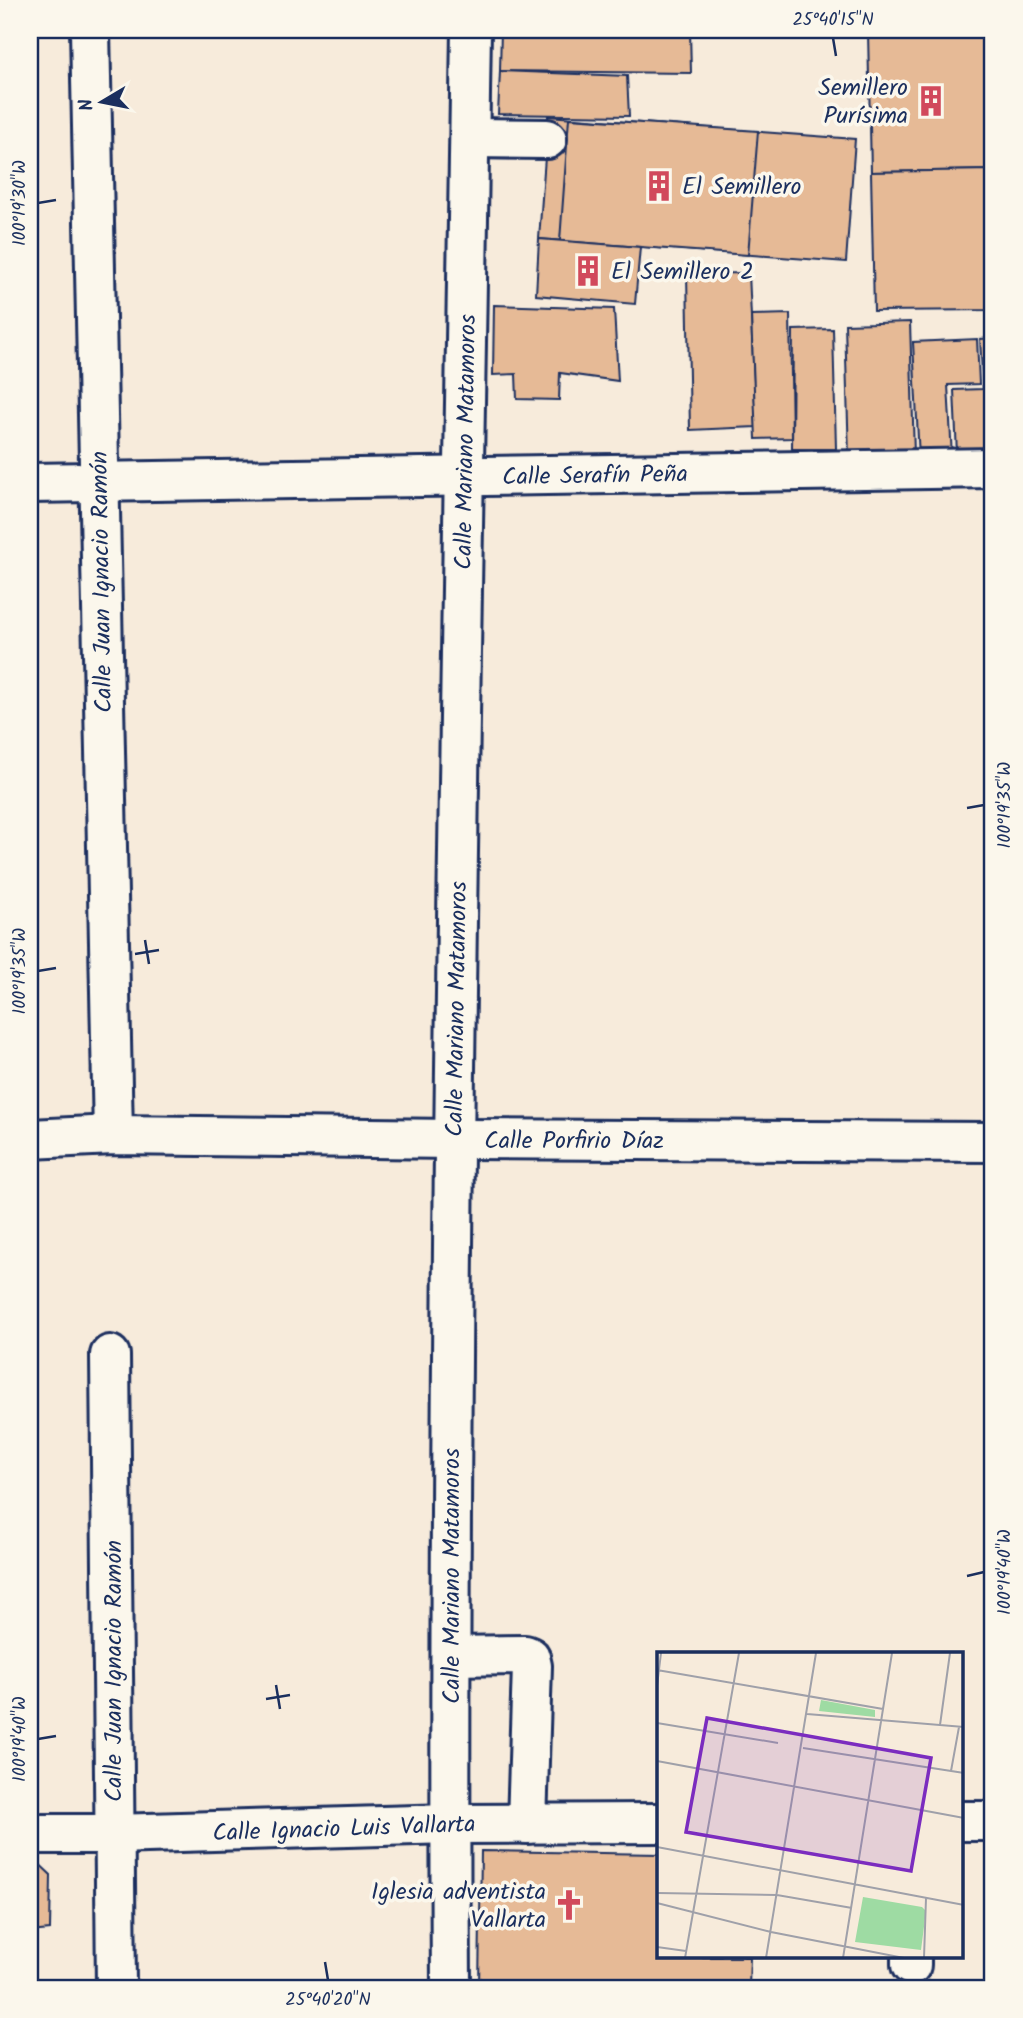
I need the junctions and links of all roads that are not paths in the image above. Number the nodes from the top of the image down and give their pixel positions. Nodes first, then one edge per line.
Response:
1 (90, 30) edge
2 (471, 30) edge
3 (470, 138) junction
4 (547, 139) dead end
5 (993, 468) edge
6 (464, 477) junction
7 (99, 482) junction
8 (30, 483) edge
9 (113, 1135) junction
10 (30, 1139) edge
11 (454, 1139) junction
12 (993, 1142) edge
13 (110, 1355) dead end
14 (451, 1656) junction
15 (964, 1821) edge
16 (993, 1821) edge
17 (657, 1823) edge
18 (450, 1824) junction
19 (527, 1824) junction
20 (30, 1834) edge
21 (114, 1834) junction
22 (116, 1988) edge
23 (451, 1988) edge

1 - 7 street, Calle Juan Ignacio Ramón
2 - 3 street, Calle Mariano Matamoros
3 - 4 street
3 - 6 street, Calle Mariano Matamoros
5 - 6 street, Calle Serafín Peña
6 - 7 street, Calle Serafín Peña
6 - 11 street, Calle Mariano Matamoros
7 - 8 street, Calle Serafín Peña
7 - 9 street, Calle Juan Ignacio Ramón
9 - 10 street, Calle Porfirio Díaz
9 - 11 street, Calle Porfirio Díaz
11 - 12 street, Calle Porfirio Díaz
11 - 14 street, Calle Mariano Matamoros
13 - 21 street, Calle Juan Ignacio Ramón
14 - 18 street, Calle Mariano Matamoros
14 - 19 street
15 - 16 street
17 - 19 street, Calle Ignacio Luis Vallarta
18 - 19 street, Calle Ignacio Luis Vallarta
18 - 21 street, Calle Ignacio Luis Vallarta
18 - 23 street, Calle Mariano Matamoros
20 - 21 street, Calle Ignacio Luis Vallarta
21 - 22 street, Calle Juan Ignacio Ramón

